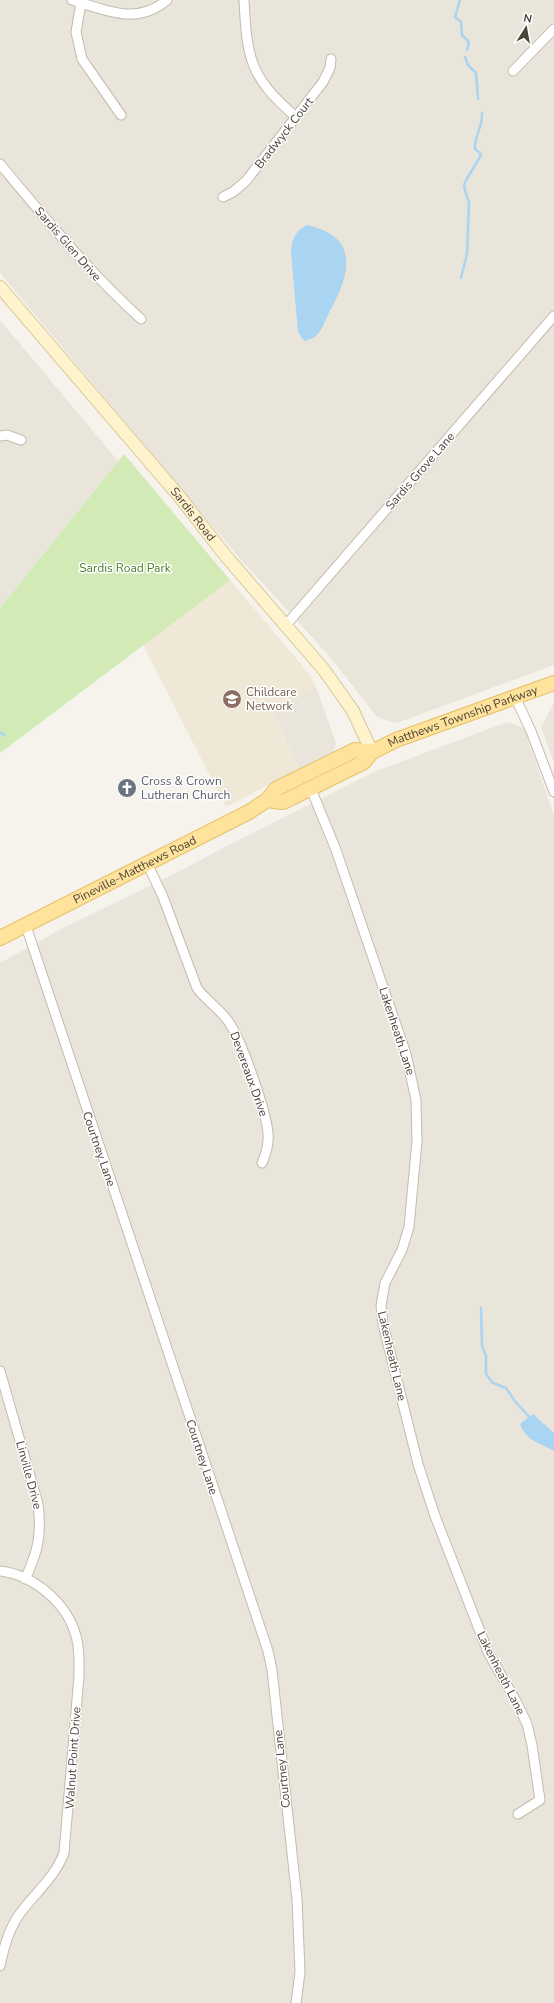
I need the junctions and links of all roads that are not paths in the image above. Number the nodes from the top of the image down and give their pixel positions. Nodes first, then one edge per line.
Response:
1 (167, 0) edge
2 (244, 0) edge
3 (77, 1) edge
4 (554, 29) edge
5 (331, 58) dead end
6 (513, 72) dead end
7 (121, 116) dead end
8 (296, 117) junction
9 (0, 164) edge
10 (223, 197) dead end
11 (0, 287) edge
12 (554, 316) edge
13 (141, 319) dead end
14 (0, 436) edge
15 (21, 440) dead end
16 (286, 625) junction
17 (554, 683) edge
18 (515, 697) junction
19 (372, 752) junction
20 (311, 789) junction
21 (554, 792) edge
22 (268, 800) junction
23 (147, 863) junction
24 (26, 926) junction
25 (0, 938) edge
26 (262, 1163) dead end
27 (0, 1371) edge
28 (0, 1571) edge
29 (26, 1579) junction
30 (518, 1814) dead end
31 (2, 1948) edge
32 (0, 1966) edge
33 (296, 2003) edge

1 - 3 street
2 - 8 street
3 - 7 street
4 - 6 street
5 - 8 street, Bradwyck Court
8 - 10 street, Bradwyck Court
9 - 13 street, Sardis Glen Drive
11 - 16 main road, Sardis Road
12 - 16 street, Sardis Grove Lane
14 - 15 street
16 - 19 main road, Sardis Road
17 - 18 main road, Matthews Township Parkway
18 - 19 main road, Matthews Township Parkway
18 - 21 street
19 - 20 main road
19 - 22 main road, Pineville-Matthews Road
20 - 22 main road
20 - 30 street, Lakenheath Lane
22 - 23 main road, Pineville-Matthews Road
23 - 24 main road, Pineville-Matthews Road
23 - 26 street, Devereaux Drive
24 - 25 main road, Pineville-Matthews Road
24 - 33 street, Courtney Lane
27 - 29 street, Linville Drive
28 - 29 street, Walnut Point Drive
29 - 31 street, Walnut Point Drive
31 - 32 street, Walnut Point Drive

